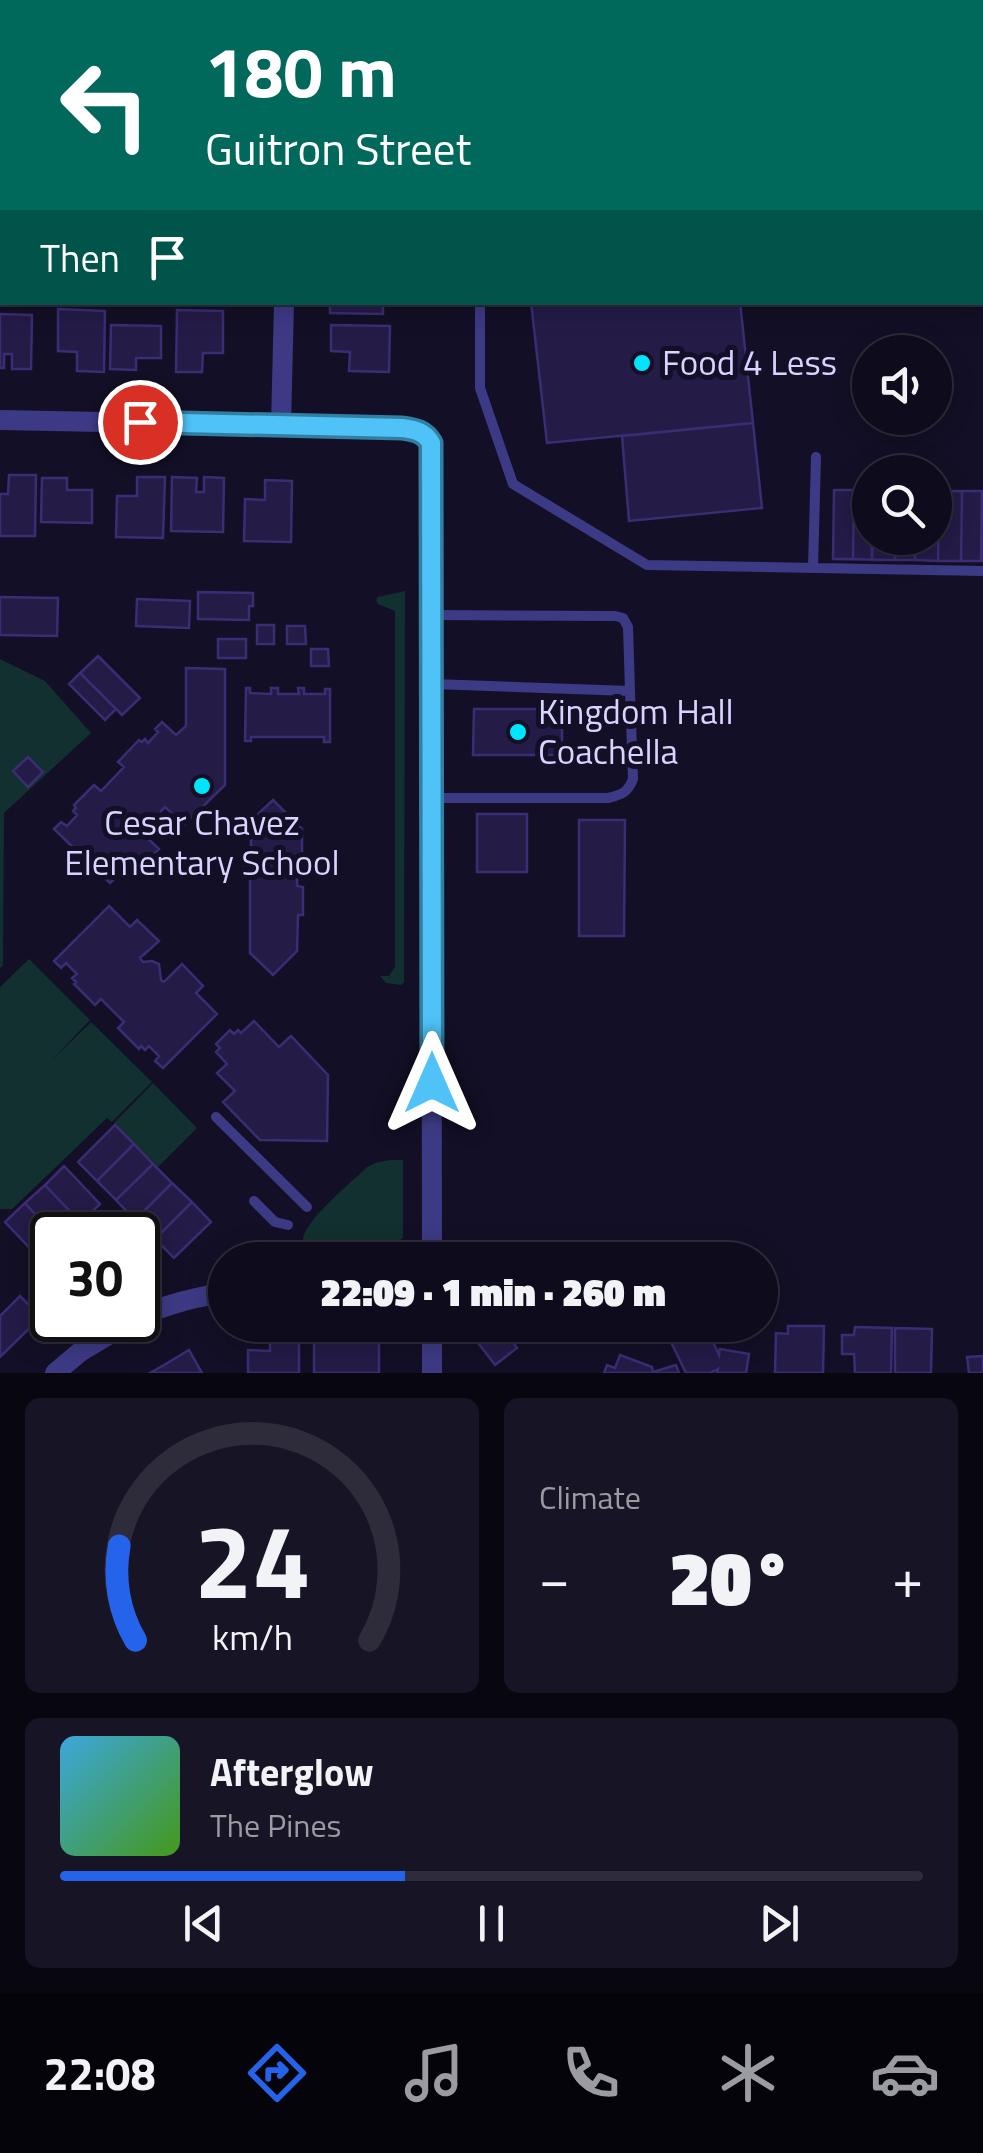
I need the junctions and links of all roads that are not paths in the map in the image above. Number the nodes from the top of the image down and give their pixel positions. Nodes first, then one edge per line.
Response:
1 (284, 305) edge
2 (480, 305) edge
3 (0, 420) edge
4 (281, 425) junction
5 (816, 457) dead end
6 (813, 568) junction
7 (983, 572) edge
8 (432, 615) junction
9 (432, 684) junction
10 (630, 692) junction
11 (432, 798) junction
12 (216, 1117) dead end
13 (254, 1201) dead end
14 (308, 1207) dead end
15 (288, 1224) dead end
16 (432, 1242) edge
17 (208, 1295) edge
18 (160, 1309) edge
19 (97, 1342) edge
20 (432, 1342) edge
21 (56, 1373) edge
22 (432, 1373) edge

1 - 4 street
2 - 6 lane
3 - 4 street
4 - 8 street
5 - 6 lane
6 - 7 lane
8 - 9 street
8 - 10 lane
9 - 10 lane
9 - 11 street
10 - 11 lane
11 - 16 street
12 - 14 lane
13 - 15 lane
17 - 18 street
19 - 21 street
20 - 22 street

